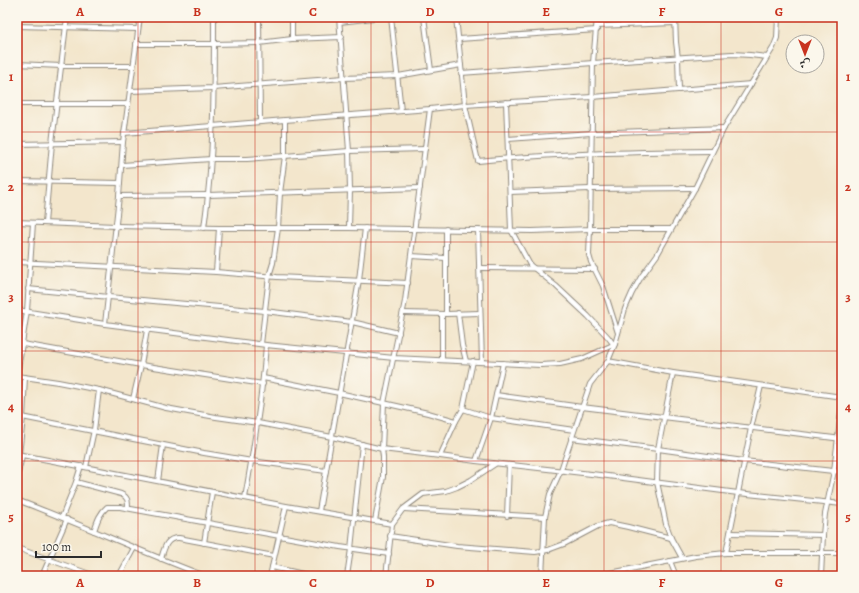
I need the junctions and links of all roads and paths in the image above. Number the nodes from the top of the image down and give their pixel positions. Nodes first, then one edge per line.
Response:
1 (67, 17) edge
2 (140, 17) edge
3 (214, 17) edge
4 (259, 17) edge
5 (292, 17) edge
6 (382, 17) edge
7 (391, 17) edge
8 (424, 17) edge
9 (456, 17) edge
10 (597, 17) edge
11 (676, 17) edge
12 (778, 17) edge
13 (340, 19) edge
14 (675, 23) junction
15 (17, 26) edge
16 (66, 26) junction
17 (597, 28) junction
18 (138, 29) junction
19 (342, 37) junction
20 (292, 39) junction
21 (458, 39) junction
22 (259, 42) junction
23 (136, 44) junction
24 (214, 44) junction
25 (767, 57) junction
26 (678, 58) junction
27 (594, 63) junction
28 (17, 64) edge
29 (460, 65) junction
30 (61, 66) junction
31 (133, 66) junction
32 (431, 70) junction
33 (461, 72) junction
34 (398, 76) junction
35 (344, 78) junction
36 (260, 84) junction
37 (751, 84) junction
38 (213, 88) junction
39 (679, 90) junction
40 (130, 91) junction
41 (592, 97) junction
42 (506, 102) junction
43 (17, 104) edge
44 (56, 104) junction
45 (128, 104) junction
46 (465, 105) junction
47 (430, 109) junction
48 (401, 111) junction
49 (347, 115) junction
50 (285, 120) junction
51 (260, 122) junction
52 (212, 126) junction
53 (724, 128) junction
54 (124, 133) junction
55 (591, 133) junction
56 (508, 139) junction
57 (123, 142) junction
58 (52, 143) junction
59 (17, 144) edge
60 (425, 148) junction
61 (349, 151) junction
62 (712, 151) junction
63 (591, 153) junction
64 (285, 156) junction
65 (509, 158) junction
66 (211, 159) junction
67 (122, 165) junction
68 (17, 181) edge
69 (49, 182) junction
70 (120, 183) junction
71 (420, 188) junction
72 (695, 188) junction
73 (590, 189) junction
74 (350, 190) junction
75 (510, 192) junction
76 (280, 193) junction
77 (208, 195) junction
78 (119, 196) junction
79 (17, 222) edge
80 (33, 223) junction
81 (45, 223) junction
82 (116, 226) junction
83 (204, 228) junction
84 (219, 228) junction
85 (278, 228) junction
86 (349, 228) junction
87 (365, 228) junction
88 (415, 228) junction
89 (446, 229) junction
90 (590, 229) junction
91 (671, 229) junction
92 (478, 230) junction
93 (512, 230) junction
94 (411, 256) junction
95 (446, 258) junction
96 (17, 262) edge
97 (30, 263) junction
98 (111, 268) junction
99 (479, 268) junction
100 (534, 269) junction
101 (595, 269) junction
102 (216, 272) junction
103 (269, 276) junction
104 (359, 280) junction
105 (408, 283) junction
106 (28, 289) junction
107 (109, 297) junction
108 (17, 310) edge
109 (27, 311) junction
110 (265, 311) junction
111 (403, 313) junction
112 (480, 313) junction
113 (444, 314) junction
114 (458, 314) junction
115 (352, 322) junction
116 (105, 324) junction
117 (147, 330) junction
118 (399, 333) junction
119 (618, 333) junction
120 (19, 344) edge
121 (263, 345) junction
122 (615, 345) junction
123 (346, 352) junction
124 (394, 358) junction
125 (442, 360) junction
126 (466, 361) junction
127 (473, 361) junction
128 (608, 361) junction
129 (482, 362) junction
130 (503, 363) junction
131 (141, 365) junction
132 (673, 373) junction
133 (17, 376) edge
134 (25, 377) junction
135 (263, 378) junction
136 (263, 384) junction
137 (761, 386) junction
138 (99, 390) junction
139 (340, 393) junction
140 (496, 395) junction
141 (842, 397) edge
142 (133, 399) junction
143 (384, 403) junction
144 (842, 403) edge
145 (582, 407) junction
146 (464, 409) junction
147 (17, 416) edge
148 (24, 417) junction
149 (665, 417) junction
150 (490, 418) junction
151 (456, 421) junction
152 (258, 423) junction
153 (751, 428) junction
154 (94, 430) junction
155 (574, 430) junction
156 (332, 437) junction
157 (571, 438) junction
158 (840, 439) edge
159 (362, 444) junction
160 (163, 445) junction
161 (382, 448) junction
162 (658, 449) junction
163 (19, 455) edge
164 (440, 456) junction
165 (252, 461) junction
166 (476, 461) junction
167 (744, 461) junction
168 (495, 464) junction
169 (509, 465) junction
170 (81, 466) junction
171 (86, 467) junction
172 (561, 470) junction
173 (326, 471) junction
174 (834, 471) junction
175 (842, 472) edge
176 (17, 477) edge
177 (158, 480) junction
178 (76, 482) junction
179 (657, 482) junction
180 (212, 492) junction
181 (738, 493) junction
182 (245, 498) junction
183 (17, 500) edge
184 (827, 502) junction
185 (842, 504) edge
186 (286, 506) junction
187 (128, 508) junction
188 (403, 509) junction
189 (319, 511) junction
190 (507, 516) junction
191 (354, 517) junction
192 (545, 517) junction
193 (65, 518) junction
194 (375, 521) junction
195 (207, 523) junction
196 (392, 524) junction
197 (94, 531) junction
198 (730, 533) junction
199 (823, 535) junction
200 (278, 536) junction
201 (390, 536) junction
202 (671, 538) junction
203 (204, 543) junction
204 (17, 548) edge
205 (134, 548) junction
206 (351, 549) junction
207 (543, 552) junction
208 (726, 553) junction
209 (822, 553) junction
210 (842, 553) edge
211 (389, 554) junction
212 (274, 556) junction
213 (682, 558) junction
214 (49, 559) junction
215 (161, 559) junction
216 (670, 561) junction
217 (272, 567) junction
218 (42, 576) edge
219 (95, 576) edge
220 (119, 576) edge
221 (205, 576) edge
222 (270, 576) edge
223 (312, 576) edge
224 (347, 576) edge
225 (386, 576) edge
226 (542, 576) edge
227 (595, 576) edge
228 (676, 576) edge
229 (821, 576) edge

1 - 16 street
2 - 18 street
3 - 24 street
4 - 22 street
5 - 20 street
6 - 13 street
7 - 34 street
8 - 32 street
9 - 21 street
10 - 17 street
11 - 14 street
12 - 25 street
13 - 19 street
14 - 17 street
14 - 26 street
15 - 16 street
16 - 18 street
16 - 30 street
17 - 21 street
17 - 27 street
18 - 23 street
19 - 20 street
19 - 35 street
20 - 22 street
21 - 29 street
22 - 24 street
22 - 36 street
23 - 24 street
23 - 31 street
24 - 38 street
25 - 26 street
25 - 37 street
26 - 27 street
26 - 39 street
27 - 33 street
27 - 41 street
28 - 30 street
29 - 32 street
29 - 33 street
30 - 31 street
30 - 44 street
31 - 40 street
32 - 34 street
33 - 46 street
34 - 35 street
34 - 48 street
35 - 36 street
35 - 49 street
36 - 38 street
36 - 51 street
37 - 39 street
37 - 53 street
38 - 40 street
38 - 52 street
39 - 41 street
40 - 45 street
41 - 42 street
41 - 55 street
42 - 46 street
42 - 56 street
43 - 44 street
44 - 45 street
44 - 58 street
45 - 54 street
46 - 47 street
46 - 65 street
47 - 48 street
47 - 60 street
48 - 49 street
49 - 50 street
49 - 61 street
50 - 51 street
50 - 64 street
51 - 52 street
52 - 54 street
52 - 66 street
53 - 55 street
53 - 62 street
54 - 57 street
55 - 56 street
55 - 63 street
56 - 65 street
57 - 58 street
57 - 67 street
58 - 59 street
58 - 69 street
60 - 61 street
60 - 71 street
61 - 64 street
61 - 74 street
62 - 63 street
62 - 72 street
63 - 65 street
63 - 73 street
64 - 66 street
64 - 76 street
65 - 75 street
66 - 67 street
66 - 77 street
67 - 70 street
68 - 69 street
69 - 70 street
69 - 81 street
70 - 78 street
71 - 74 street
71 - 88 street
72 - 73 street
72 - 91 street
73 - 75 street
73 - 90 street
74 - 76 street
74 - 86 street
75 - 93 street
76 - 77 street
76 - 85 street
77 - 78 street
77 - 83 street
78 - 82 street
79 - 80 street
80 - 81 street
80 - 97 street
81 - 82 street
82 - 83 street
82 - 98 street
83 - 84 street
84 - 85 street
84 - 102 street
85 - 86 street
85 - 103 street
86 - 87 street
87 - 88 street
87 - 104 street
88 - 89 street
88 - 94 street
89 - 92 street
89 - 95 street
90 - 91 street
90 - 93 street
90 - 101 street
91 - 119 street
92 - 93 street
92 - 99 street
93 - 100 street
94 - 95 street
94 - 105 street
95 - 113 street
96 - 97 street
97 - 98 street
97 - 106 street
98 - 102 street
98 - 107 street
99 - 100 street
99 - 112 street
100 - 101 street
100 - 122 street
101 - 119 street
102 - 103 street
103 - 104 street
103 - 110 street
104 - 105 street
104 - 115 street
105 - 111 street
106 - 107 street
106 - 109 street
107 - 110 street
107 - 116 street
108 - 109 street
109 - 116 street
109 - 120 street
110 - 115 street
110 - 121 street
111 - 113 street
111 - 118 street
112 - 114 street
112 - 129 street
113 - 114 street
113 - 125 street
114 - 126 street
115 - 118 street
115 - 123 street
116 - 117 street
117 - 121 street
117 - 131 street
118 - 124 street
119 - 122 street
120 - 131 street
120 - 133 street
121 - 123 street
121 - 135 street
122 - 128 street
122 - 130 street
123 - 124 street
123 - 139 street
124 - 125 street
124 - 143 street
125 - 126 street
126 - 127 street
127 - 129 street
127 - 146 street
128 - 132 street
128 - 145 street
129 - 130 street
130 - 140 street
131 - 136 street
131 - 142 street
132 - 137 street
132 - 149 street
133 - 134 street
134 - 138 street
134 - 148 street
135 - 136 street
135 - 139 street
136 - 152 street
137 - 141 street
137 - 153 street
138 - 142 street
138 - 154 street
139 - 143 street
139 - 156 street
140 - 145 street
140 - 150 street
142 - 152 street
143 - 151 street
143 - 161 street
144 - 158 street
145 - 149 street
145 - 155 street
146 - 150 street
146 - 151 street
147 - 148 street
148 - 154 street
148 - 163 street
149 - 153 street
149 - 162 street
150 - 155 street
150 - 166 street
151 - 164 street
152 - 156 street
152 - 165 street
153 - 158 street
153 - 167 street
154 - 160 street
154 - 171 street
155 - 157 street
156 - 159 street
156 - 173 street
157 - 162 street
157 - 172 street
158 - 174 street
159 - 161 street
159 - 191 street
160 - 165 street
160 - 177 street
161 - 164 street
161 - 194 street
162 - 167 street
162 - 179 street
163 - 170 street
163 - 176 street
164 - 166 street
165 - 173 street
165 - 182 street
166 - 168 street
167 - 174 street
167 - 181 street
168 - 169 street
168 - 188 street
169 - 172 street
169 - 190 street
170 - 171 street
170 - 178 street
171 - 177 street
172 - 179 street
172 - 192 street
173 - 189 street
174 - 175 street
174 - 184 street
177 - 180 street
178 - 187 street
178 - 193 street
179 - 181 street
179 - 202 street
180 - 182 street
180 - 195 street
181 - 184 street
181 - 198 street
182 - 186 street
183 - 193 street
184 - 185 street
184 - 199 street
186 - 189 street
186 - 200 street
187 - 195 street
187 - 197 street
188 - 190 street
188 - 196 street
189 - 191 street
190 - 192 street
191 - 194 street
191 - 206 street
192 - 207 street
193 - 197 street
193 - 214 street
194 - 196 street
195 - 200 street
195 - 203 street
196 - 201 street
197 - 205 street
198 - 199 street
198 - 208 street
199 - 209 street
200 - 206 street
200 - 212 street
201 - 207 street
201 - 211 street
202 - 207 street
202 - 213 street
203 - 212 street
203 - 215 street
204 - 214 street
205 - 215 street
205 - 220 street
206 - 211 street
206 - 224 street
207 - 226 street
208 - 209 street
208 - 213 street
209 - 210 street
209 - 229 street
211 - 225 street
212 - 217 street
213 - 216 street
214 - 218 street
214 - 219 street
215 - 221 street
216 - 227 street
216 - 228 street
217 - 222 street
217 - 223 street

